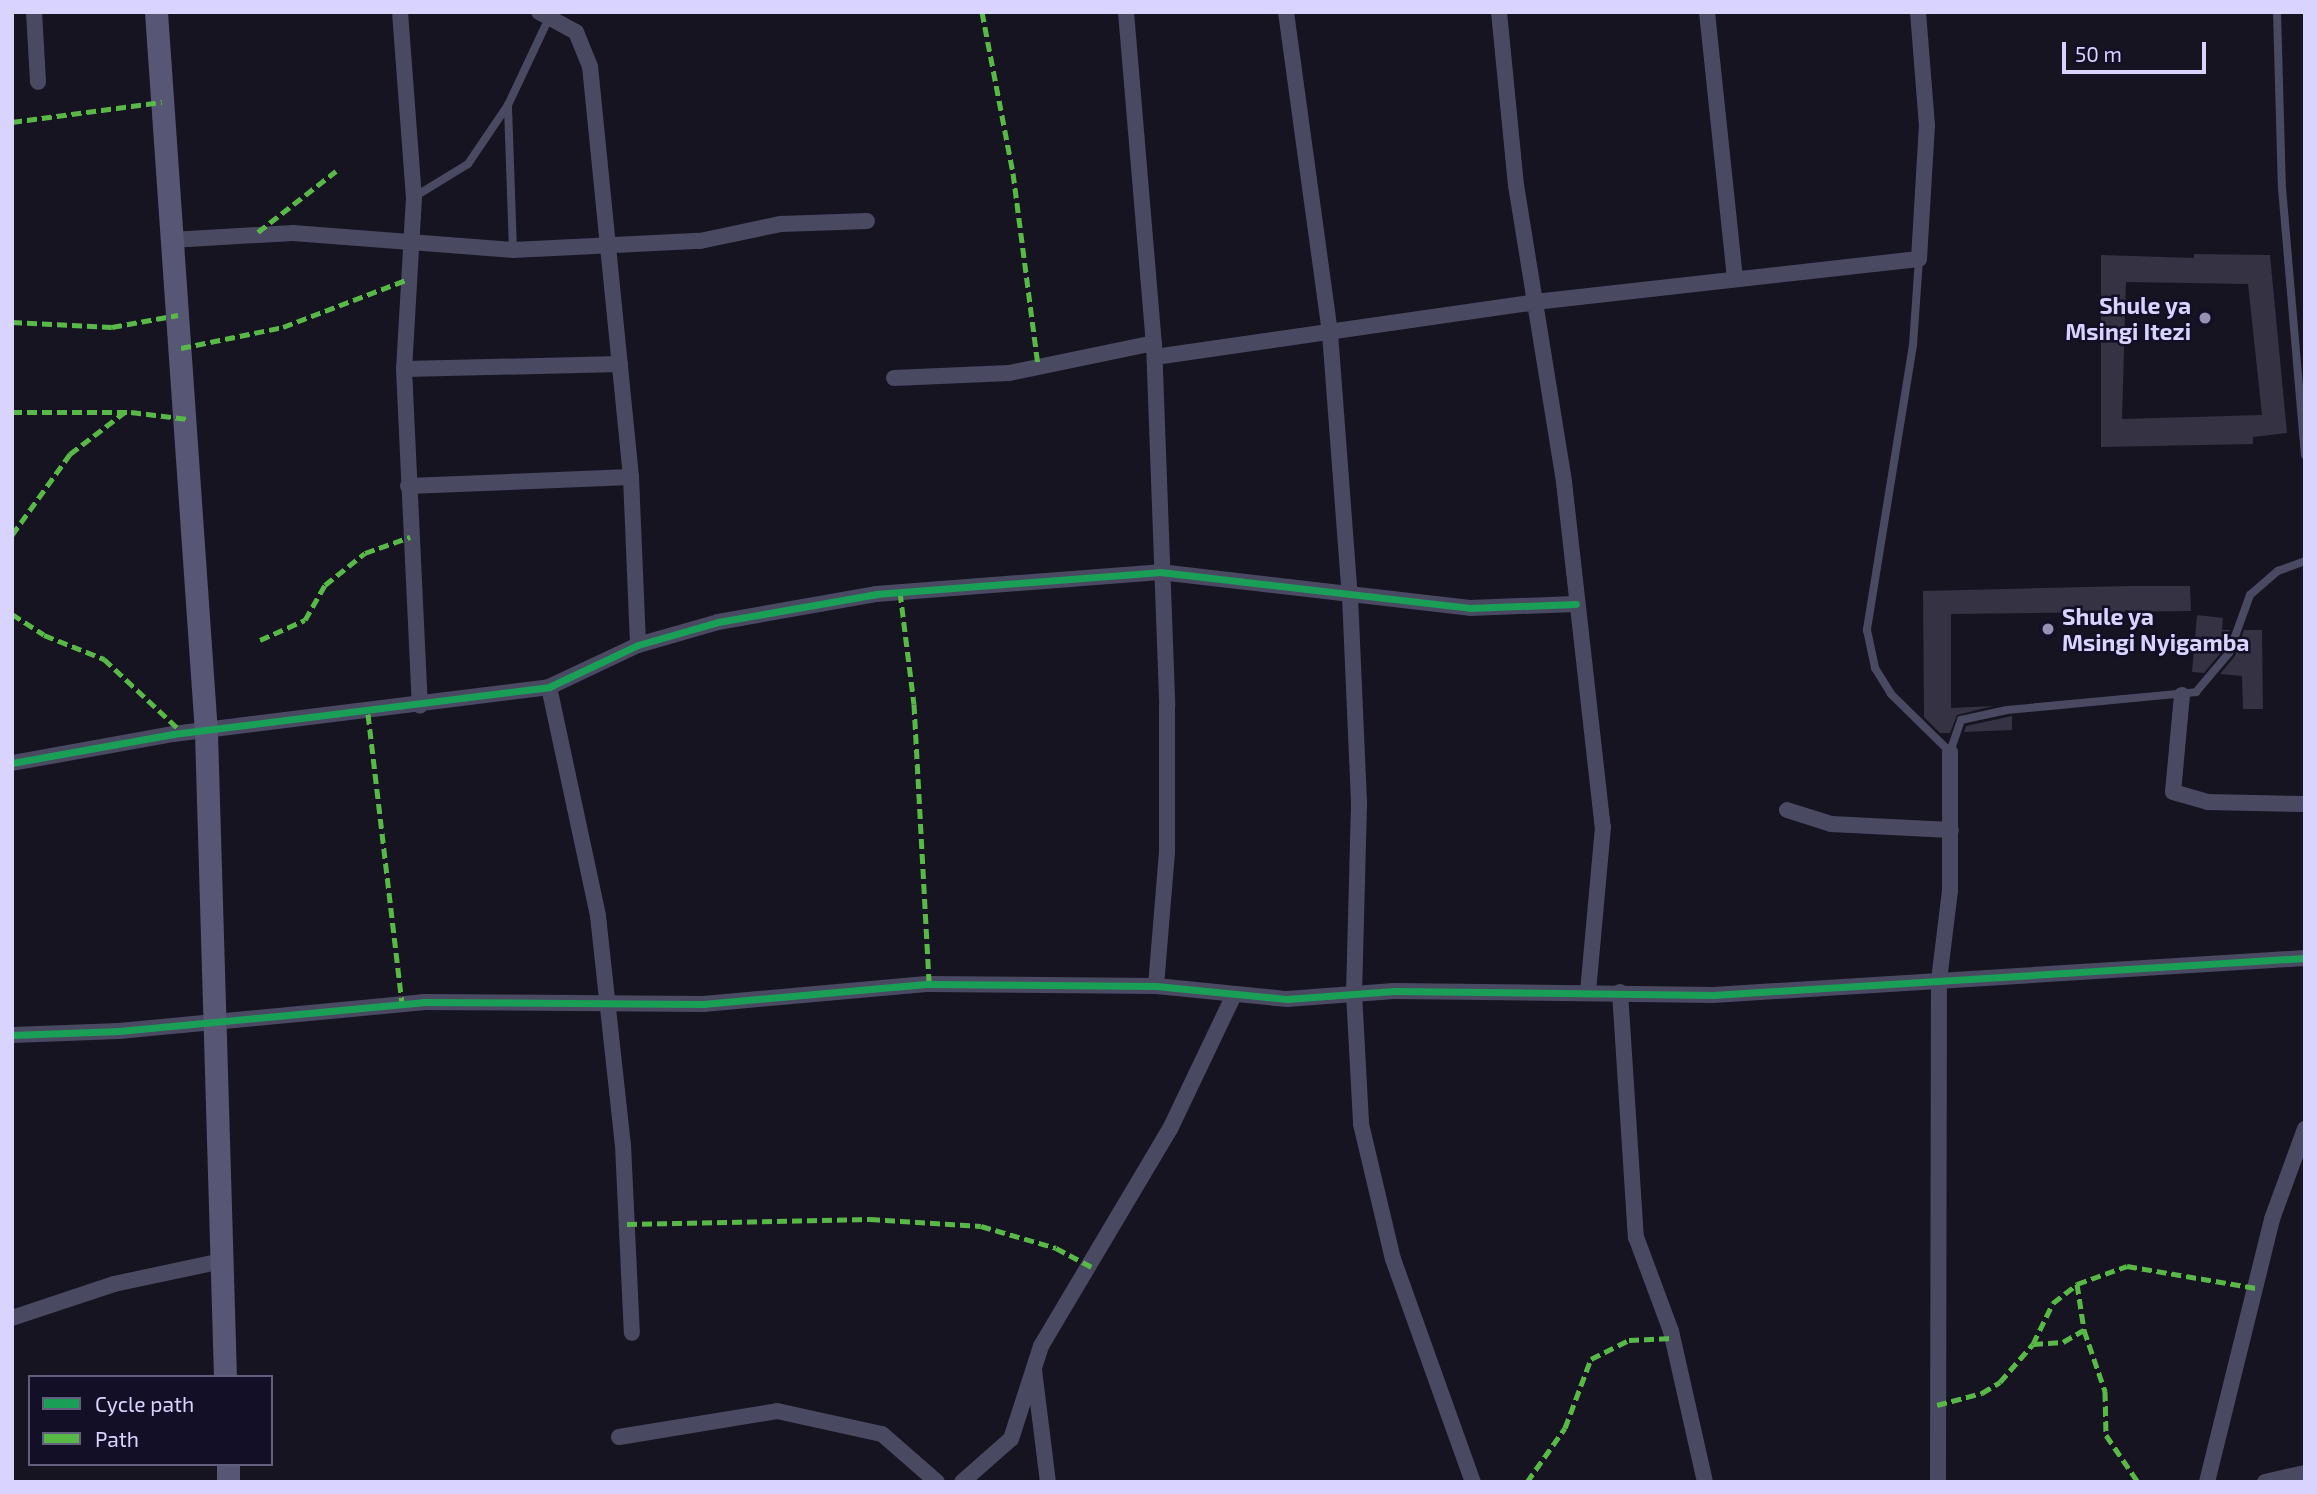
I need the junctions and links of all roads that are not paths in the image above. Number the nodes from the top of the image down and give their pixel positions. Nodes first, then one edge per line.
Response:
1 (34, 12) edge
2 (156, 12) edge
3 (400, 12) edge
4 (1126, 12) edge
5 (1286, 12) edge
6 (1499, 12) edge
7 (1707, 12) edge
8 (1918, 12) edge
9 (2277, 12) edge
10 (544, 16) edge
11 (38, 82) dead end
12 (508, 105) junction
13 (414, 197) junction
14 (867, 221) dead end
15 (171, 240) junction
16 (611, 243) junction
17 (415, 244) junction
18 (513, 250) junction
19 (1919, 259) junction
20 (1735, 278) junction
21 (1535, 302) junction
22 (1330, 333) junction
23 (1154, 350) junction
24 (620, 364) junction
25 (404, 369) junction
26 (894, 378) dead end
27 (2305, 455) edge
28 (631, 477) junction
29 (408, 486) junction
30 (2305, 561) edge
31 (1160, 572) junction
32 (1350, 596) junction
33 (1576, 604) junction
34 (638, 645) junction
35 (549, 687) junction
36 (2182, 695) junction
37 (420, 706) junction
38 (206, 733) junction
39 (1950, 752) junction
40 (12, 763) edge
41 (2305, 804) edge
42 (1787, 810) dead end
43 (1951, 830) junction
44 (2305, 957) edge
45 (1939, 980) junction
46 (1156, 986) junction
47 (1588, 992) junction
48 (1620, 992) junction
49 (1354, 993) junction
50 (1233, 997) junction
51 (606, 1001) junction
52 (213, 1018) junction
53 (12, 1035) edge
54 (2305, 1129) edge
55 (222, 1261) junction
56 (12, 1318) edge
57 (632, 1333) dead end
58 (1033, 1365) junction
59 (225, 1375) edge
60 (618, 1437) dead end
61 (2305, 1473) edge
62 (937, 1482) edge
63 (962, 1482) edge
64 (1048, 1482) edge
65 (1473, 1482) edge
66 (1705, 1482) edge
67 (1938, 1482) edge
68 (2207, 1482) edge
69 (2265, 1482) edge

1 - 11 street
2 - 15 street
3 - 13 street
4 - 23 street
5 - 22 street
6 - 21 street
7 - 20 street
8 - 19 street
9 - 27 lane
10 - 12 lane
10 - 16 street
12 - 13 lane
12 - 18 lane
13 - 17 street
14 - 16 street
15 - 17 street
15 - 38 street
16 - 18 street
16 - 24 street
17 - 18 street
17 - 25 street
19 - 20 street
19 - 39 lane
20 - 21 street
21 - 22 street
21 - 33 street
22 - 23 street
22 - 32 street
23 - 26 street
23 - 31 street
24 - 25 street
24 - 28 street
25 - 29 street
28 - 29 street
28 - 34 street
29 - 37 street
30 - 36 lane
31 - 32 street
31 - 34 street
31 - 46 street
32 - 33 street
32 - 49 street
33 - 47 street
34 - 35 street
35 - 37 street
35 - 51 street
36 - 39 lane
36 - 41 street
37 - 38 street
38 - 40 street
38 - 52 street
39 - 43 street
42 - 43 street
43 - 45 street
44 - 45 street
45 - 48 street
45 - 67 street
46 - 50 street
46 - 51 street
47 - 48 street
47 - 49 street
48 - 66 street
49 - 50 street
49 - 65 street
50 - 58 street
51 - 52 street
51 - 57 street
52 - 53 street
52 - 55 street
54 - 68 street
55 - 56 street
55 - 59 street
58 - 63 street
58 - 64 street
60 - 62 street
61 - 69 street

